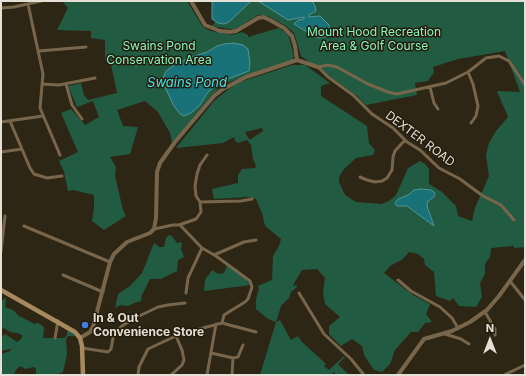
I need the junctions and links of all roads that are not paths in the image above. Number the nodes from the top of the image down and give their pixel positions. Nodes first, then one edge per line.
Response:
1 (41, 1) edge
2 (190, 1) edge
3 (28, 4) junction
4 (1, 8) edge
5 (86, 47) dead end
6 (38, 51) junction
7 (297, 60) junction
8 (318, 67) junction
9 (468, 72) junction
10 (95, 78) dead end
11 (42, 84) junction
12 (66, 84) junction
13 (525, 85) edge
14 (430, 87) junction
15 (438, 109) dead end
16 (42, 116) junction
17 (82, 119) dead end
18 (10, 121) junction
19 (1, 122) edge
20 (471, 123) dead end
21 (405, 140) junction
22 (22, 149) junction
23 (1, 152) edge
24 (60, 155) dead end
25 (207, 155) dead end
26 (62, 176) dead end
27 (360, 177) dead end
28 (252, 199) dead end
29 (200, 202) junction
30 (5, 216) dead end
31 (514, 220) dead end
32 (179, 225) junction
33 (24, 226) dead end
34 (154, 229) junction
35 (256, 240) dead end
36 (202, 248) junction
37 (1, 251) edge
38 (214, 255) junction
39 (525, 260) edge
40 (110, 262) junction
41 (63, 275) dead end
42 (398, 280) dead end
43 (510, 281) junction
44 (1, 290) edge
45 (103, 292) junction
46 (186, 292) dead end
47 (300, 293) dead end
48 (525, 300) edge
49 (185, 303) dead end
50 (485, 312) junction
51 (58, 321) junction
52 (222, 323) junction
53 (216, 324) junction
54 (458, 328) junction
55 (256, 332) dead end
56 (445, 334) junction
57 (495, 335) dead end
58 (176, 336) junction
59 (55, 338) dead end
60 (80, 338) junction
61 (469, 344) dead end
62 (243, 346) dead end
63 (82, 348) junction
64 (211, 353) junction
65 (234, 358) junction
66 (525, 365) edge
67 (515, 369) junction
68 (83, 375) edge
69 (138, 375) edge
70 (171, 375) edge
71 (207, 375) edge
72 (232, 375) edge
73 (364, 375) edge
74 (398, 375) edge
75 (504, 375) edge
76 (517, 375) edge

1 - 3 street
2 - 7 street
3 - 4 street
3 - 6 street
5 - 6 street
6 - 11 street
7 - 8 street
7 - 34 street
8 - 14 street
8 - 21 street, DEXTER ROAD
9 - 13 street
9 - 14 street
9 - 20 street
10 - 12 street
11 - 12 street
11 - 16 street
12 - 17 street
14 - 15 street
16 - 18 street
16 - 24 street
18 - 19 street
18 - 22 street
21 - 27 street
21 - 31 street, DEXTER ROAD
22 - 23 street
22 - 26 street
25 - 29 street
28 - 29 street
29 - 32 street
30 - 37 street
32 - 34 street
32 - 36 street
33 - 40 street
34 - 40 street
35 - 38 street
36 - 38 street
36 - 46 street
38 - 52 street
39 - 43 street
40 - 45 street
41 - 45 street
42 - 54 street
43 - 48 street
43 - 50 street
44 - 51 main road
45 - 60 street
47 - 73 street
49 - 63 street
50 - 54 street
50 - 57 street
51 - 59 street
51 - 60 main road
52 - 53 street
52 - 55 street
53 - 58 street
53 - 64 street
54 - 56 street
56 - 61 street
56 - 74 street
58 - 69 street
58 - 70 street
60 - 63 main road
62 - 65 street
63 - 68 main road
64 - 65 street
64 - 71 street
65 - 72 street
66 - 67 street
67 - 75 street
67 - 76 street

